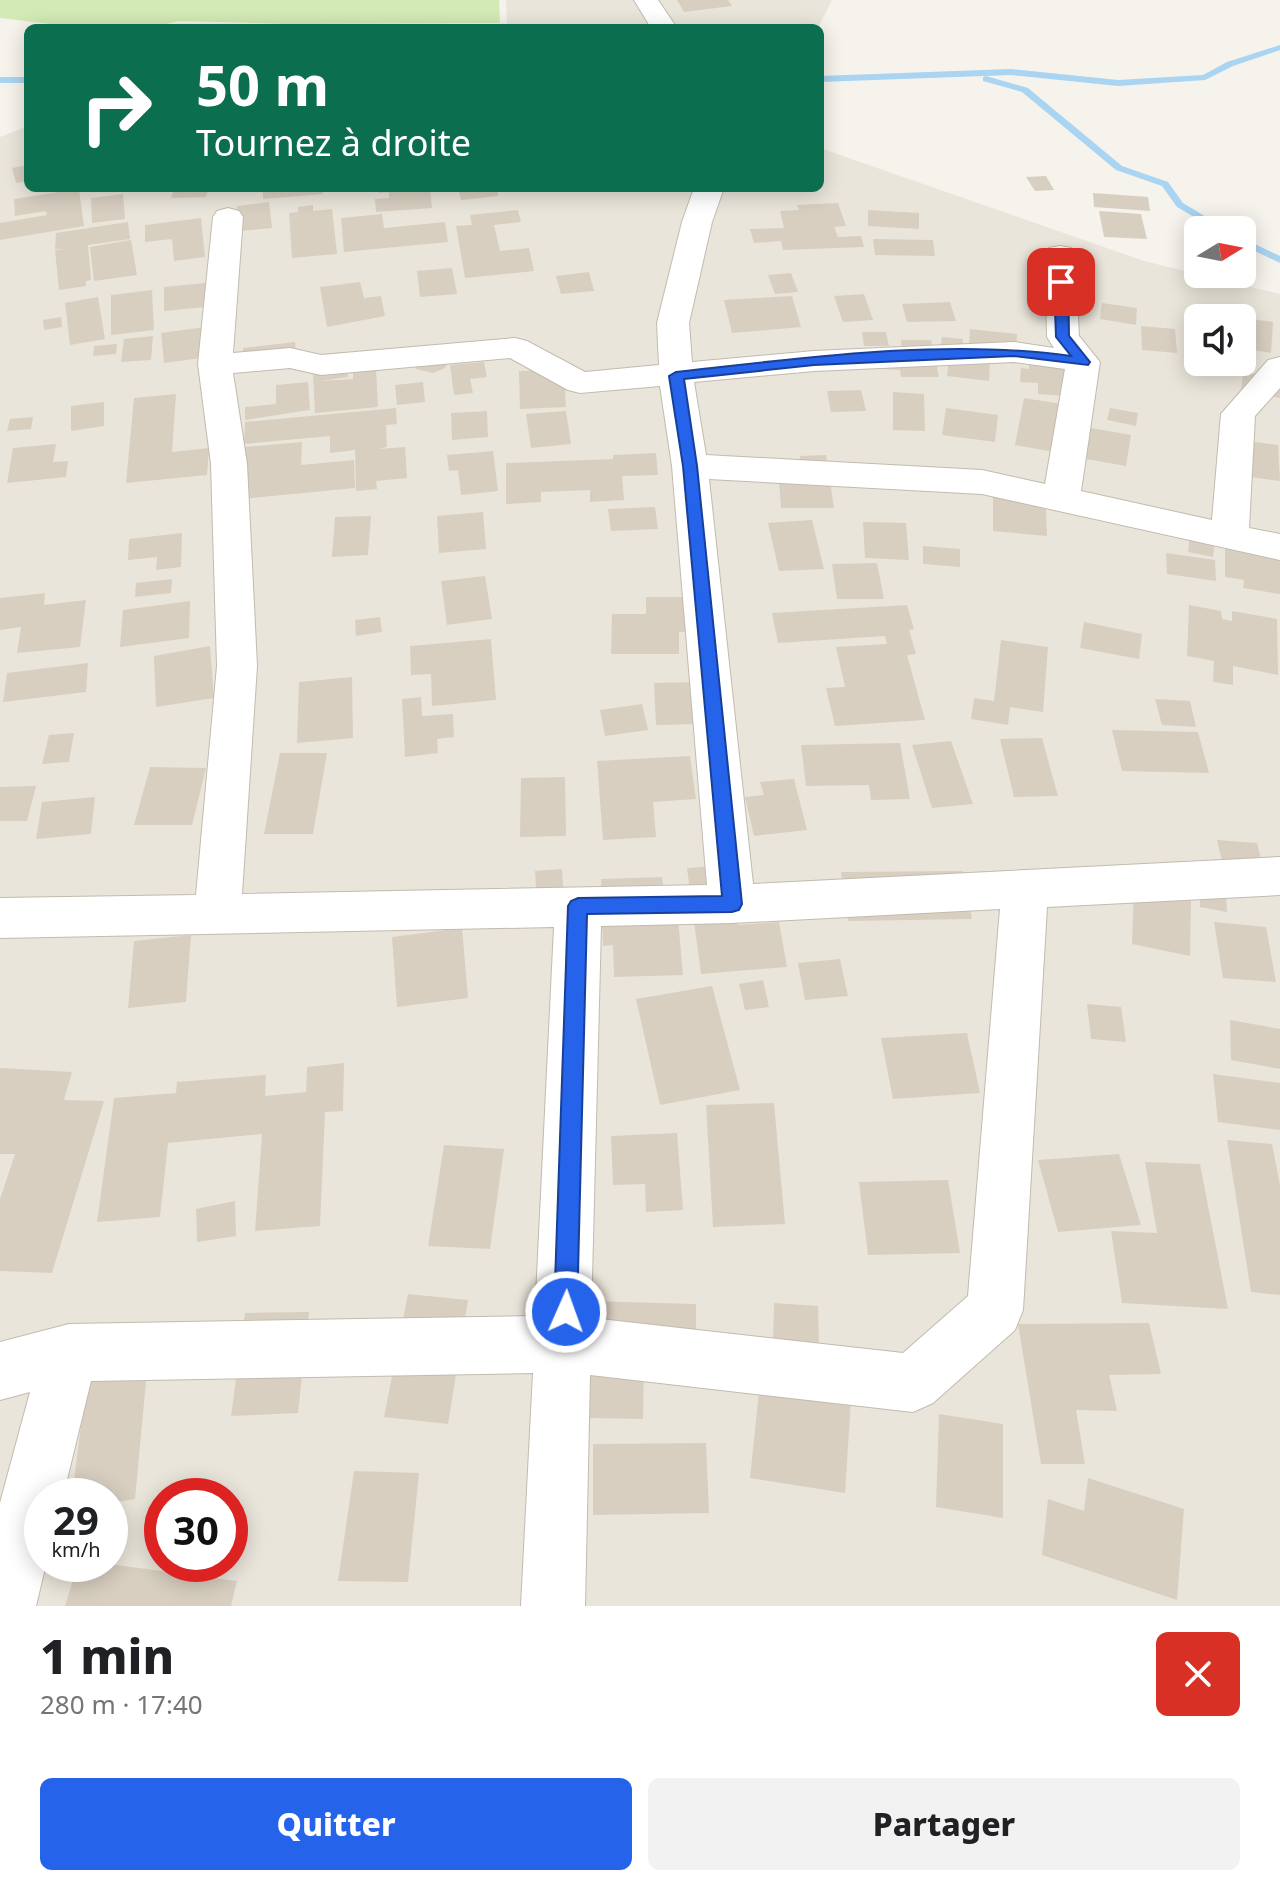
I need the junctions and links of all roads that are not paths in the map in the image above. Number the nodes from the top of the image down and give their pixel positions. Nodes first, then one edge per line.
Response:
1 (646, 0) edge
2 (661, 24) edge
3 (708, 192) edge
4 (228, 217) dead end
5 (1060, 255) dead end
6 (1083, 362) junction
7 (215, 364) junction
8 (1280, 367) edge
9 (676, 376) junction
10 (690, 466) junction
11 (1061, 500) junction
12 (1230, 536) junction
13 (1280, 547) edge
14 (1280, 876) edge
15 (1025, 890) junction
16 (732, 904) junction
17 (578, 906) junction
18 (217, 915) junction
19 (0, 918) edge
20 (565, 1344) junction
21 (69, 1353) junction
22 (0, 1371) edge
23 (4, 1606) edge
24 (553, 1606) edge

1 - 2 street
3 - 9 street
4 - 7 street
5 - 6 street
6 - 9 street
6 - 11 street
7 - 9 street
7 - 18 street
8 - 12 street
9 - 10 street
10 - 11 street
10 - 16 street
11 - 12 street
12 - 13 street
14 - 15 street
15 - 16 street
15 - 20 street
16 - 17 street
17 - 18 street
17 - 20 street
18 - 19 street
20 - 21 street
20 - 24 street
21 - 22 street
21 - 23 street

